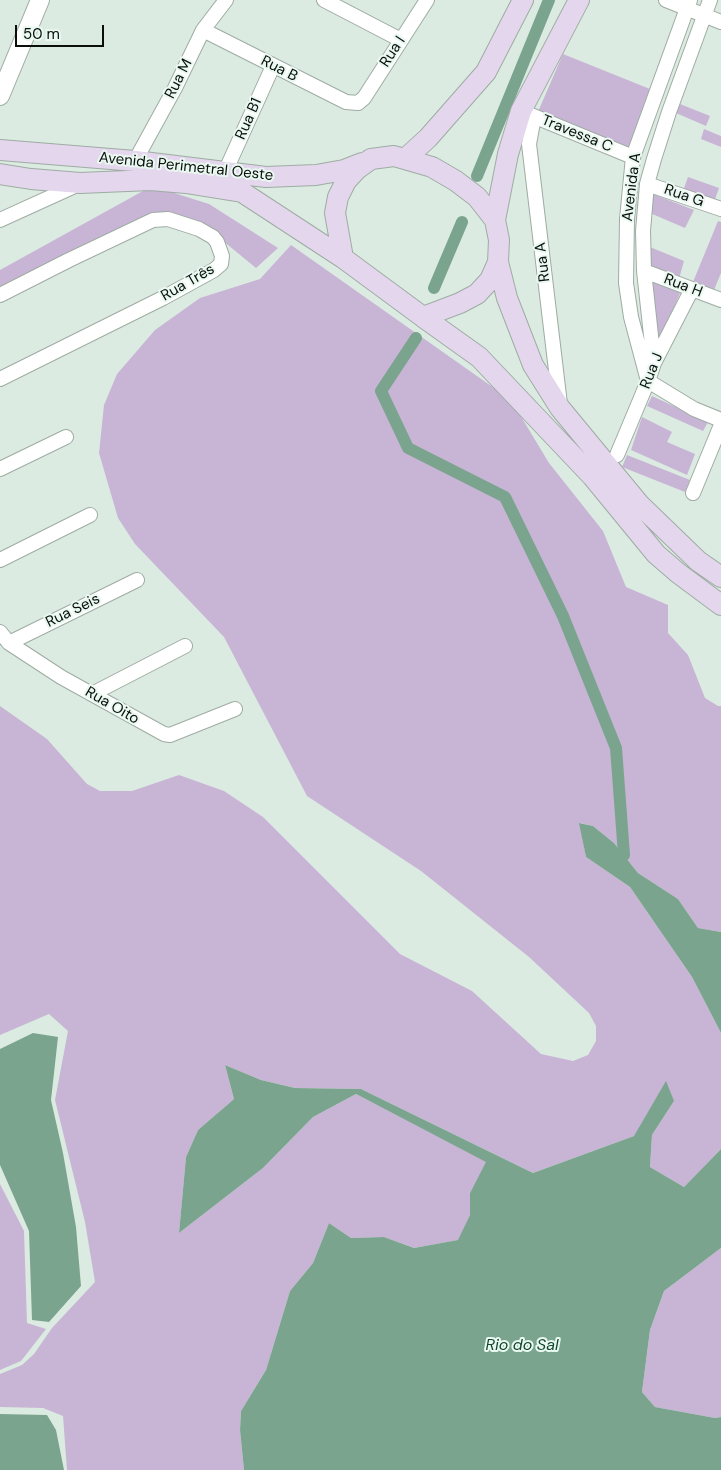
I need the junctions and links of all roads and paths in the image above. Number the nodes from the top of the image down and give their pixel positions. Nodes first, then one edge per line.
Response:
1 (40, 0) edge
2 (226, 0) edge
3 (324, 0) edge
4 (427, 0) edge
5 (523, 0) edge
6 (579, 0) edge
7 (666, 0) edge
8 (710, 0) edge
9 (688, 4) edge
10 (704, 15) junction
11 (721, 22) edge
12 (203, 30) junction
13 (401, 40) junction
14 (273, 66) junction
15 (0, 96) edge
16 (358, 103) joint
17 (528, 114) junction
18 (0, 150) edge
19 (633, 157) junction
20 (371, 159) junction
21 (405, 159) junction
22 (136, 161) junction
23 (225, 172) junction
24 (0, 174) edge
25 (80, 183) junction
26 (647, 184) junction
27 (721, 209) edge
28 (0, 220) edge
29 (495, 220) junction
30 (342, 258) junction
31 (498, 262) junction
32 (644, 271) junction
33 (692, 289) junction
34 (0, 295) edge
35 (721, 300) edge
36 (423, 317) junction
37 (654, 363) junction
38 (0, 379) edge
39 (648, 381) junction
40 (560, 408) junction
41 (721, 420) edge
42 (721, 425) edge
43 (66, 437) dead end
44 (617, 455) dead end
45 (0, 469) edge
46 (693, 493) dead end
47 (90, 515) dead end
48 (0, 560) edge
49 (721, 577) edge
50 (138, 580) dead end
51 (721, 605) edge
52 (4, 637) edge
53 (185, 646) dead end
54 (92, 694) junction
55 (235, 709) dead end

1 - 15 street
2 - 12 street, Rua M
3 - 13 street
4 - 13 street, Rua I
5 - 21 main road
6 - 17 main road, Rua A
7 - 9 street
8 - 10 street, Avenida A
9 - 10 street
9 - 19 street, Avenida A
10 - 11 street
10 - 26 street, Avenida A
12 - 14 street, Rua B
12 - 22 street, Rua M
13 - 16 street, Rua I
14 - 16 street, Rua B
14 - 23 street, Rua B1
17 - 19 street, Travessa C
17 - 29 main road, Rua A
17 - 40 street, Rua A
18 - 22 main road, Avenida Perimetral Oeste
19 - 39 street, Avenida A
20 - 21 main road
20 - 23 main road, Avenida Perimetral Oeste
20 - 30 main road
21 - 29 main road
22 - 23 main road, Avenida Perimetral Oeste
24 - 25 main road, Avenida Perimetral Oeste
25 - 28 street
25 - 30 main road, Avenida Perimetral Oeste
26 - 27 street, Rua G
26 - 32 street, Avenida A
29 - 31 main road
30 - 36 main road
31 - 36 main road
31 - 40 main road
32 - 33 street, Rua H
32 - 37 street, Avenida A
33 - 35 street, Rua H
33 - 37 street, Rua J
34 - 38 street, Rua Três
36 - 51 main road
37 - 39 street, Rua J
39 - 41 street
39 - 44 street, Rua J
40 - 49 main road
42 - 46 street
43 - 45 street
47 - 48 street
50 - 52 street, Rua Seis
52 - 54 street, Rua Oito
53 - 54 street
54 - 55 street, Rua Oito

